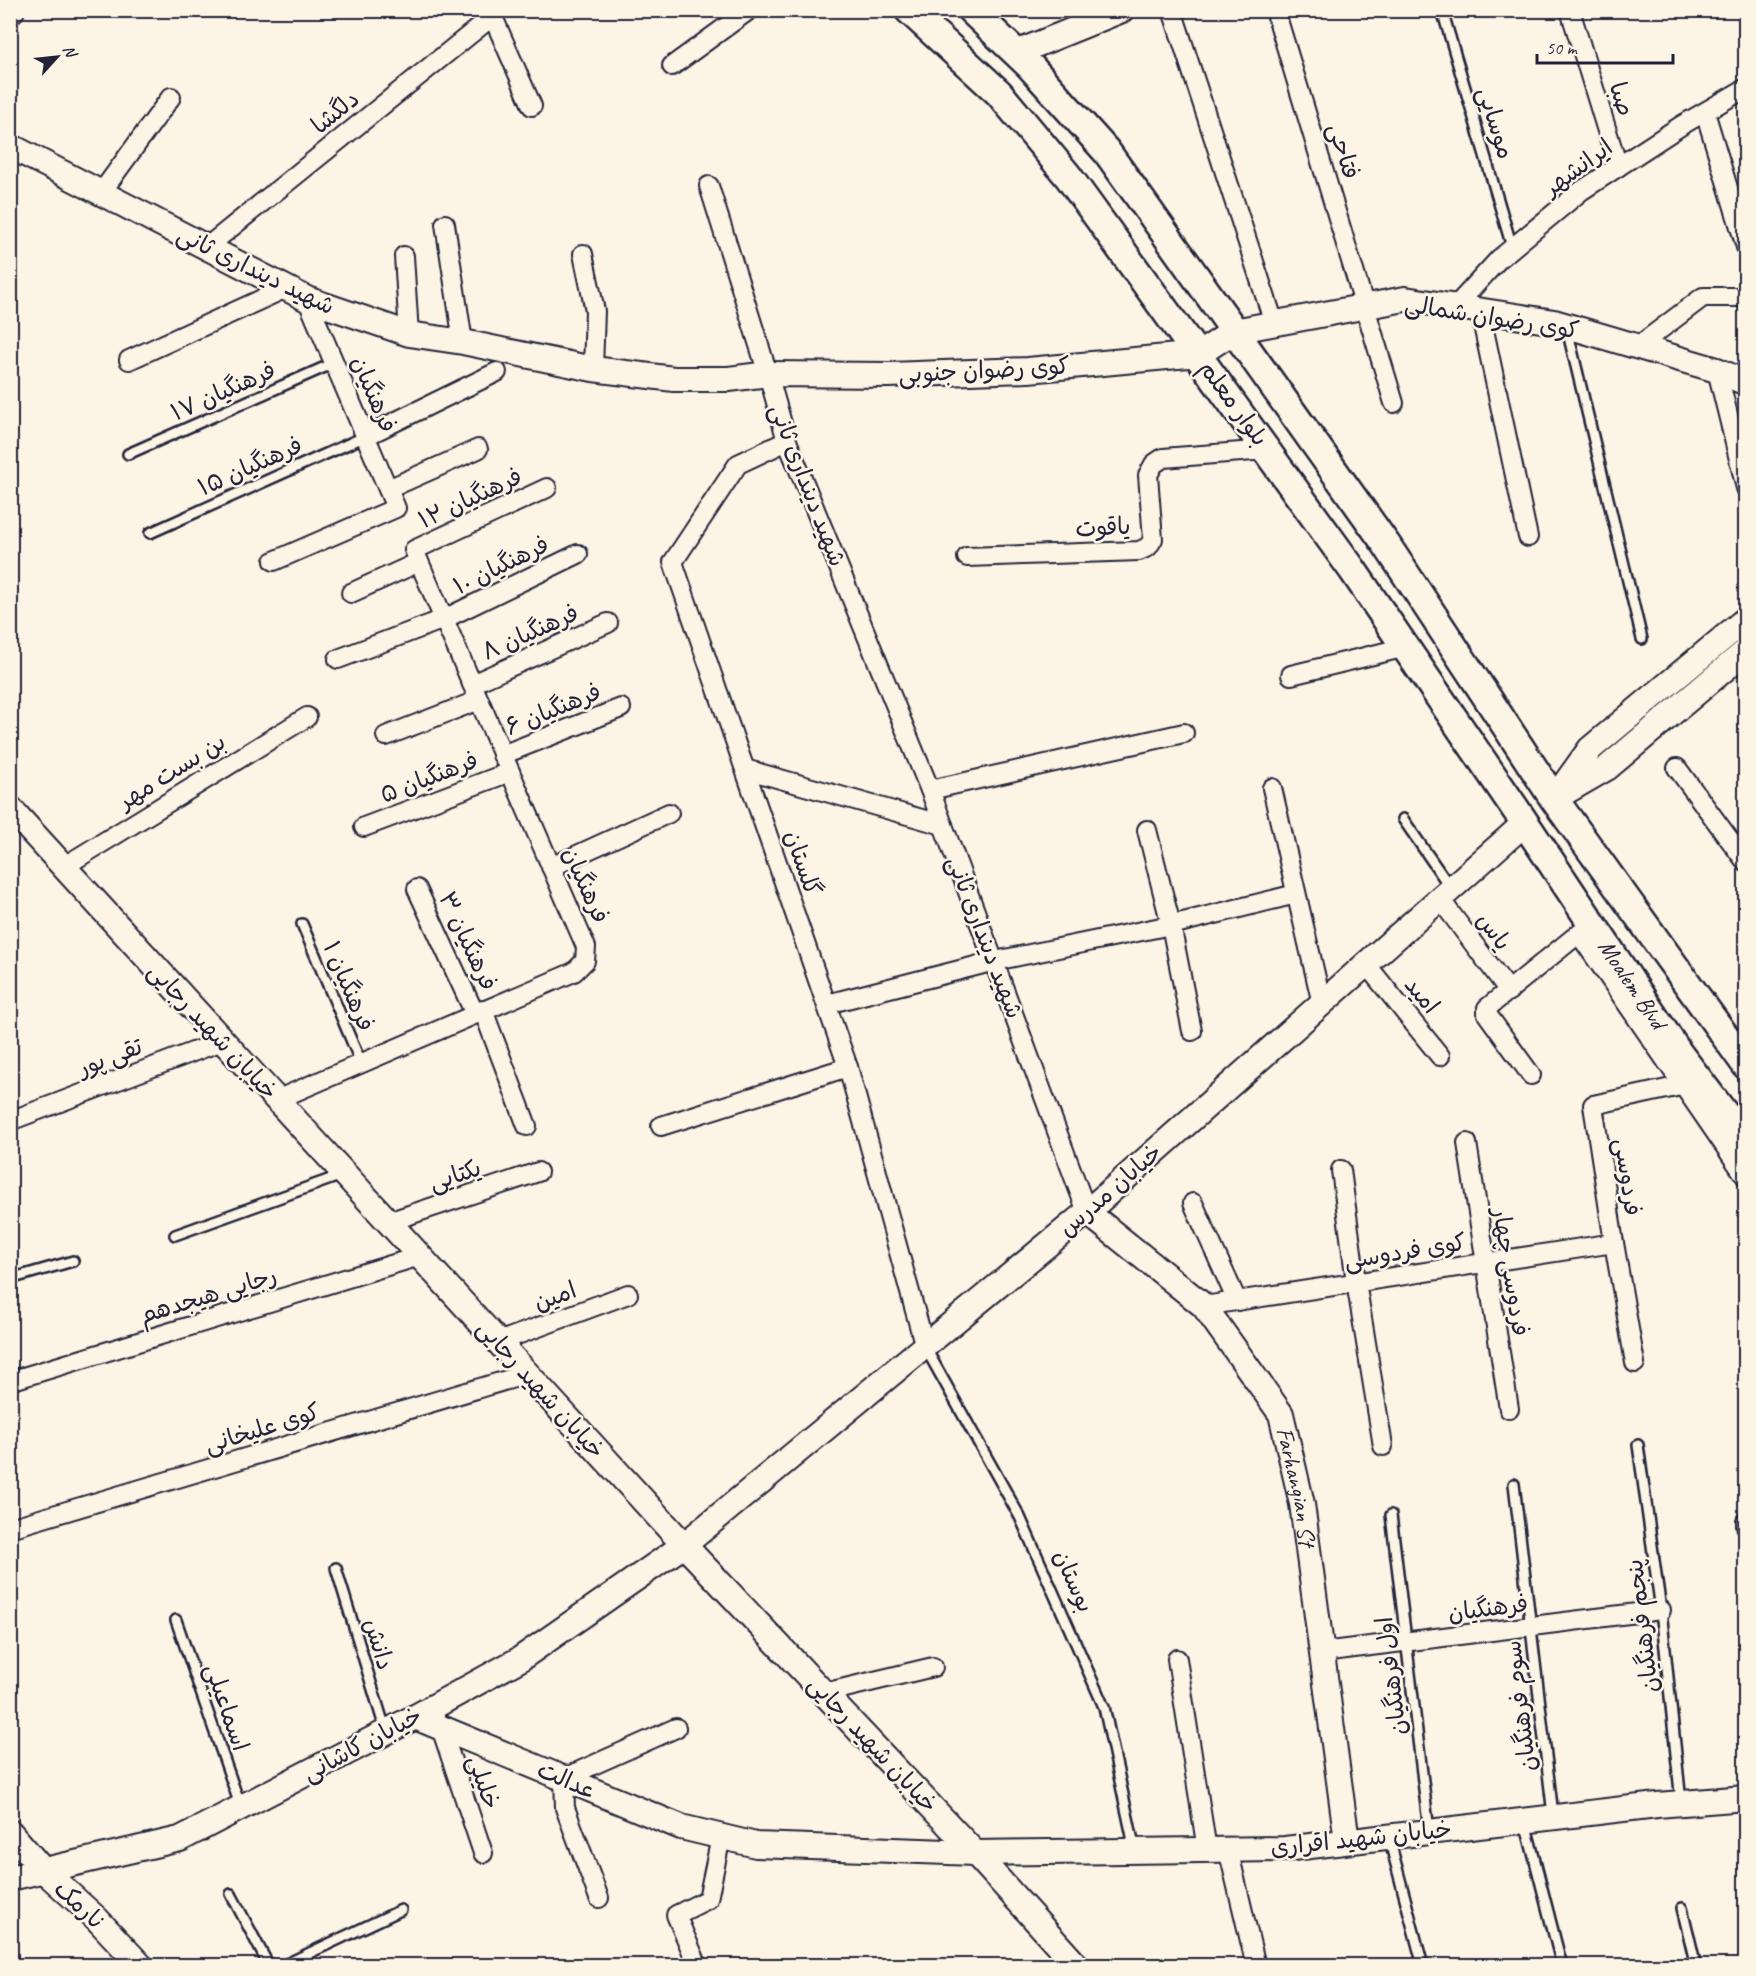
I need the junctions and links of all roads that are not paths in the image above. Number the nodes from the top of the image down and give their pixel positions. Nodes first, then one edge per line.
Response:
1 (749, 10) edge
2 (909, 10) edge
3 (971, 10) edge
4 (1172, 10) edge
5 (1275, 10) edge
6 (1442, 10) edge
7 (1570, 10) edge
8 (492, 13) edge
9 (1104, 13) edge
10 (1016, 53) junction
11 (672, 66) dead end
12 (1746, 88) edge
13 (171, 97) dead end
14 (532, 106) dead end
15 (1705, 112) junction
16 (10, 146) edge
17 (1618, 166) junction
18 (709, 186) dead end
19 (101, 193) junction
20 (445, 224) dead end
21 (207, 247) junction
22 (1512, 247) junction
23 (1746, 247) edge
24 (584, 255) dead end
25 (404, 256) dead end
26 (297, 294) junction
27 (1746, 297) edge
28 (1366, 306) junction
29 (1455, 307) junction
30 (1480, 311) junction
31 (1274, 323) junction
32 (1567, 326) junction
33 (1234, 331) junction
34 (410, 334) junction
35 (463, 342) junction
36 (1637, 347) junction
37 (1199, 354) junction
38 (129, 360) dead end
39 (334, 363) junction
40 (593, 369) junction
41 (1717, 370) junction
42 (497, 372) dead end
43 (768, 374) junction
44 (1746, 383) edge
45 (1394, 403) dead end
46 (366, 436) junction
47 (787, 441) junction
48 (478, 449) dead end
49 (1267, 450) junction
50 (128, 454) dead end
51 (547, 488) dead end
52 (1746, 488) edge
53 (388, 489) junction
54 (150, 533) dead end
55 (1528, 537) dead end
56 (578, 555) dead end
57 (416, 556) junction
58 (967, 557) dead end
59 (274, 561) dead end
60 (351, 592) dead end
61 (444, 619) junction
62 (1746, 619) edge
63 (608, 623) dead end
64 (1642, 639) dead end
65 (1406, 647) junction
66 (1746, 651) edge
67 (338, 659) dead end
68 (1291, 675) dead end
69 (475, 692) junction
70 (621, 708) dead end
71 (306, 717) dead end
72 (1184, 733) dead end
73 (386, 736) dead end
74 (502, 755) junction
75 (1677, 768) dead end
76 (745, 769) junction
77 (510, 772) junction
78 (1272, 788) dead end
79 (930, 790) junction
80 (1554, 799) junction
81 (10, 808) edge
82 (669, 813) dead end
83 (1403, 819) dead end
84 (1525, 823) junction
85 (943, 825) junction
86 (364, 827) dead end
87 (1147, 830) dead end
88 (1746, 862) edge
89 (63, 867) junction
90 (551, 867) junction
91 (417, 889) dead end
92 (1296, 894) junction
93 (1446, 894) junction
94 (302, 924) dead end
95 (1171, 925) junction
96 (1585, 929) junction
97 (995, 961) junction
98 (1366, 964) junction
99 (1509, 991) junction
100 (827, 1004) junction
101 (1322, 1004) junction
102 (479, 1012) junction
103 (1192, 1031) dead end
104 (222, 1041) junction
105 (1440, 1056) dead end
106 (360, 1063) junction
107 (1746, 1065) edge
108 (848, 1067) junction
109 (1531, 1075) dead end
110 (1691, 1084) junction
111 (276, 1100) junction
112 (15, 1119) dead end
113 (527, 1126) dead end
114 (661, 1126) dead end
115 (1746, 1142) edge
116 (1467, 1143) dead end
117 (1341, 1170) dead end
118 (537, 1172) dead end
119 (344, 1175) junction
120 (1746, 1177) edge
121 (1193, 1203) dead end
122 (1087, 1212) junction
123 (388, 1222) junction
124 (176, 1235) dead end
125 (1614, 1243) junction
126 (420, 1256) junction
127 (73, 1261) dead end
128 (1484, 1263) junction
129 (10, 1279) edge
130 (1356, 1282) junction
131 (628, 1294) dead end
132 (1237, 1301) junction
133 (1204, 1306) junction
134 (498, 1342) junction
135 (925, 1347) junction
136 (1635, 1363) dead end
137 (527, 1374) junction
138 (10, 1381) edge
139 (1509, 1409) dead end
140 (1638, 1444) dead end
141 (1383, 1446) dead end
142 (1514, 1484) dead end
143 (1391, 1515) dead end
144 (1746, 1521) edge
145 (1746, 1526) edge
146 (10, 1527) edge
147 (684, 1545) junction
148 (336, 1568) dead end
149 (1661, 1611) junction
150 (176, 1620) dead end
151 (1530, 1627) junction
152 (1407, 1642) junction
153 (1322, 1652) junction
154 (1177, 1659) dead end
155 (933, 1667) dead end
156 (824, 1693) junction
157 (415, 1717) junction
158 (441, 1728) junction
159 (676, 1728) dead end
160 (386, 1732) junction
161 (564, 1778) junction
162 (1746, 1798) edge
163 (1681, 1803) junction
164 (241, 1808) junction
165 (1553, 1817) junction
166 (1525, 1820) junction
167 (10, 1832) edge
168 (1429, 1832) junction
169 (721, 1837) junction
170 (1389, 1838) junction
171 (1347, 1841) junction
172 (1218, 1849) junction
173 (1135, 1851) junction
174 (483, 1853) dead end
175 (975, 1853) junction
176 (43, 1870) junction
177 (10, 1878) edge
178 (231, 1894) dead end
179 (599, 1898) dead end
180 (1682, 1908) dead end
181 (400, 1910) dead end
182 (141, 1965) edge
183 (269, 1965) edge
184 (282, 1965) edge
185 (698, 1965) edge
186 (1077, 1965) edge
187 (1256, 1965) edge
188 (1423, 1965) edge
189 (1562, 1965) edge
190 (1696, 1965) edge

1 - 11 street
2 - 37 main road, بلوار معلم
3 - 10 main road, بلوار معلم
4 - 31 street
5 - 28 street, فتاحی
6 - 22 lane, موسایی
7 - 17 street, صبا
8 - 14 street
8 - 21 street, دلگشا
9 - 10 street
10 - 33 main road, بلوار معلم
12 - 15 street, ایرانشهر
13 - 19 street
15 - 17 street, ایرانشهر
15 - 23 street
16 - 19 street, شهید دینداری ثانی
17 - 22 street, ایرانشهر
18 - 43 street
19 - 21 street, شهید دینداری ثانی
20 - 35 street
21 - 26 street, شهید دینداری ثانی
22 - 29 street, ایرانشهر
24 - 40 street
25 - 34 street
26 - 34 street, شهید دینداری ثانی
26 - 38 street
26 - 39 street, فرهنگیان
27 - 36 street
28 - 29 street, کوی رضوان شمالی
28 - 31 street, کوی رضوان شمالی
28 - 45 street, فتاحی
29 - 30 street, کوی رضوان شمالی
30 - 32 street, کوی رضوان شمالی
30 - 55 street
31 - 33 street, کوی رضوان شمالی
32 - 36 street, کوی رضوان شمالی
32 - 64 lane
33 - 37 street
33 - 80 main road, بلوار معلم
34 - 35 street, شهید دینداری ثانی
35 - 40 street, شهید دینداری ثانی
36 - 41 street, کوی رضوان شمالی
37 - 43 street, کوی رضوان جنوبی
37 - 49 main road, بلوار معلم
39 - 46 street, فرهنگیان
39 - 50 lane, فرهنگیان ۱۷
40 - 43 street, شهید دینداری ثانی
41 - 44 street, کوی رضوان شمالی
41 - 52 street
42 - 46 street
43 - 47 street, شهید دینداری ثانی
46 - 53 street, فرهنگیان
46 - 54 lane, فرهنگیان ۱۵
47 - 76 street, گلستان
47 - 79 street, شهید دینداری ثانی
48 - 53 street
49 - 58 street, یاقوت
49 - 65 main road, بلوار معلم
51 - 57 street, فرهنگیان ۱۲
53 - 59 street, فرهنگیان
56 - 61 street, فرهنگیان ۱۰
57 - 60 street, فرهنگیان ۱۲
57 - 61 street, فرهنگیان
61 - 67 street, فرهنگیان ۱۰
61 - 69 street, فرهنگیان
62 - 80 street
63 - 69 street, فرهنگیان ۸
65 - 68 street
65 - 84 main road, بلوار معلم
66 - 80 street
69 - 73 street, فرهنگیان ۸
69 - 74 street, فرهنگیان
70 - 74 street, فرهنگیان ۶
71 - 89 street, بن بست مهر
72 - 79 street
74 - 77 street, فرهنگیان
75 - 88 street
76 - 85 street
76 - 100 street, گلستان
77 - 86 street, فرهنگیان ۵
77 - 90 street, فرهنگیان
78 - 92 street
79 - 85 street, شهید دینداری ثانی
80 - 84 main road
80 - 107 main road, Moalem Blvd
81 - 89 street, خیابان شهید رجایی
82 - 90 street
83 - 93 lane
84 - 93 street, خیابان مدرس
84 - 96 main road, Moalem Blvd
85 - 97 street, شهید دینداری ثانی
87 - 95 street
89 - 104 street, خیابان شهید رجایی
90 - 102 street, فرهنگیان
91 - 102 street, فرهنگیان ۳
92 - 95 street
92 - 101 street
93 - 98 street, خیابان مدرس
93 - 99 street, یاس
94 - 106 lane, فرهنگیان ۱
95 - 97 street
95 - 103 street
96 - 99 street, یاس
96 - 110 main road, Moalem Blvd
97 - 100 street
97 - 122 street, شهید دینداری ثانی
98 - 101 street, خیابان مدرس
98 - 105 street, امید
99 - 109 street, یاس
100 - 108 street, گلستان
101 - 122 street, خیابان مدرس
102 - 106 street, فرهنگیان
102 - 113 street, فرهنگیان ۳
104 - 111 street, خیابان شهید رجایی
104 - 112 street, تقی پور
106 - 111 street, فرهنگیان
108 - 114 street
108 - 135 street, گلستان
110 - 115 main road, Moalem Blvd
110 - 120 street
110 - 125 street, فردوسی
111 - 119 street, خیابان شهید رجایی
116 - 128 street, فردوسی چهار
117 - 130 street
118 - 123 street, یکتایی
119 - 123 street, خیابان شهید رجایی
119 - 124 lane
121 - 132 street
122 - 133 street, Farhangian St
122 - 135 street, خیابان مدرس
123 - 126 street, خیابان شهید رجایی
125 - 128 street, کوی فردوسی
125 - 136 street, فردوسی
126 - 134 street, خیابان شهید رجایی
126 - 138 street, رجایی هیجدهم
127 - 129 lane
128 - 130 street, کوی فردوسی
128 - 139 street, فردوسی چهار
130 - 132 street, کوی فردوسی
130 - 141 street
131 - 134 street, امین
132 - 133 street, کوی فردوسی
133 - 153 street, Farhangian St
134 - 137 street, خیابان شهید رجایی
135 - 147 street, خیابان مدرس
135 - 173 lane, بوستان
137 - 146 street, کوی علیخانی
137 - 147 street, خیابان شهید رجایی
140 - 149 lane, پنجم فرهنگیان
142 - 151 lane, سوم فرهنگیان
143 - 152 lane, اول فرهنگیان
144 - 145 street
147 - 156 street, خیابان شهید رجایی
147 - 157 street, خیابان کاشانی
148 - 160 lane, دانش
149 - 151 street, فرهنگیان
149 - 163 lane, پنجم فرهنگیان
150 - 164 lane, اسماعیلی
151 - 152 street, فرهنگیان
151 - 165 lane, سوم فرهنگیان
152 - 153 street, فرهنگیان
152 - 168 lane, اول فرهنگیان
153 - 171 street, Farhangian St
154 - 172 street
155 - 156 street
156 - 175 street, خیابان شهید رجایی
157 - 158 street, عدالت
157 - 160 street, خیابان کاشانی
158 - 161 street, عدالت
158 - 174 street, خلیلی
159 - 161 street
160 - 164 street, خیابان کاشانی
161 - 169 street, عدالت
161 - 179 street
162 - 163 street, خیابان شهید اقراری
163 - 165 street, خیابان شهید اقراری
164 - 176 street, خیابان کاشانی
165 - 166 street, خیابان شهید اقراری
166 - 168 street, خیابان شهید اقراری
166 - 189 lane
167 - 176 street, نارمک
168 - 170 street, خیابان شهید اقراری
169 - 175 street, عدالت
169 - 185 street
170 - 171 street, خیابان شهید اقراری
170 - 188 lane
171 - 172 street, خیابان شهید اقراری
172 - 173 street, خیابان شهید اقراری
172 - 187 street
173 - 175 street, خیابان شهید اقراری
175 - 186 street, خیابان شهید رجایی
176 - 177 street, خیابان کاشانی
176 - 182 street, نارمک
178 - 183 lane
180 - 190 lane
181 - 184 lane

